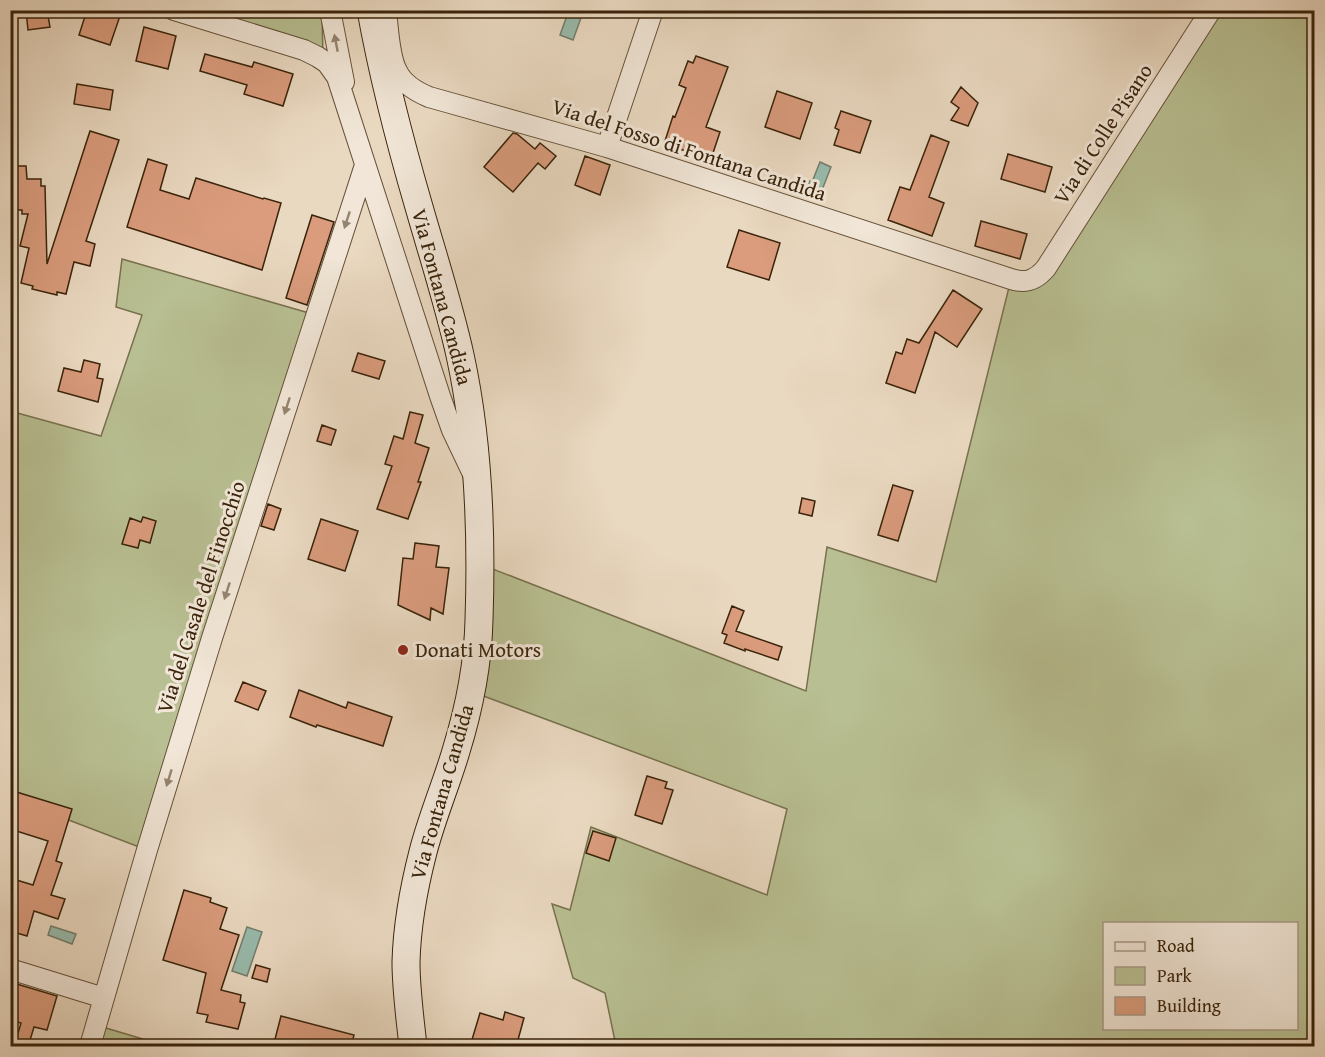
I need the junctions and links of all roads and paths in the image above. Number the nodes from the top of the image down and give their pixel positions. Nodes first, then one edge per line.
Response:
1 (174, 10) edge
2 (330, 10) edge
3 (371, 10) edge
4 (386, 10) edge
5 (653, 10) edge
6 (1211, 10) edge
7 (351, 117) junction
8 (607, 147) junction
9 (365, 165) junction
10 (1032, 280) joint
11 (478, 486) junction
12 (10, 969) edge
13 (104, 998) junction
14 (90, 1047) edge
15 (413, 1047) edge

1 - 7 street
7 -> 2 street
3 - 11 main road, Via Fontana Candida
4 - 8 street, Via del Fosso di Fontana Candida
5 - 8 street
6 - 10 street, Via di Colle Pisano
7 - 9 street
8 - 10 street, Via del Fosso di Fontana Candida
9 - 11 street
9 -> 13 street, Via del Casale del Finocchio
11 - 15 main road, Via Fontana Candida
12 - 13 street
13 - 14 street, Via del Casale del Finocchio

